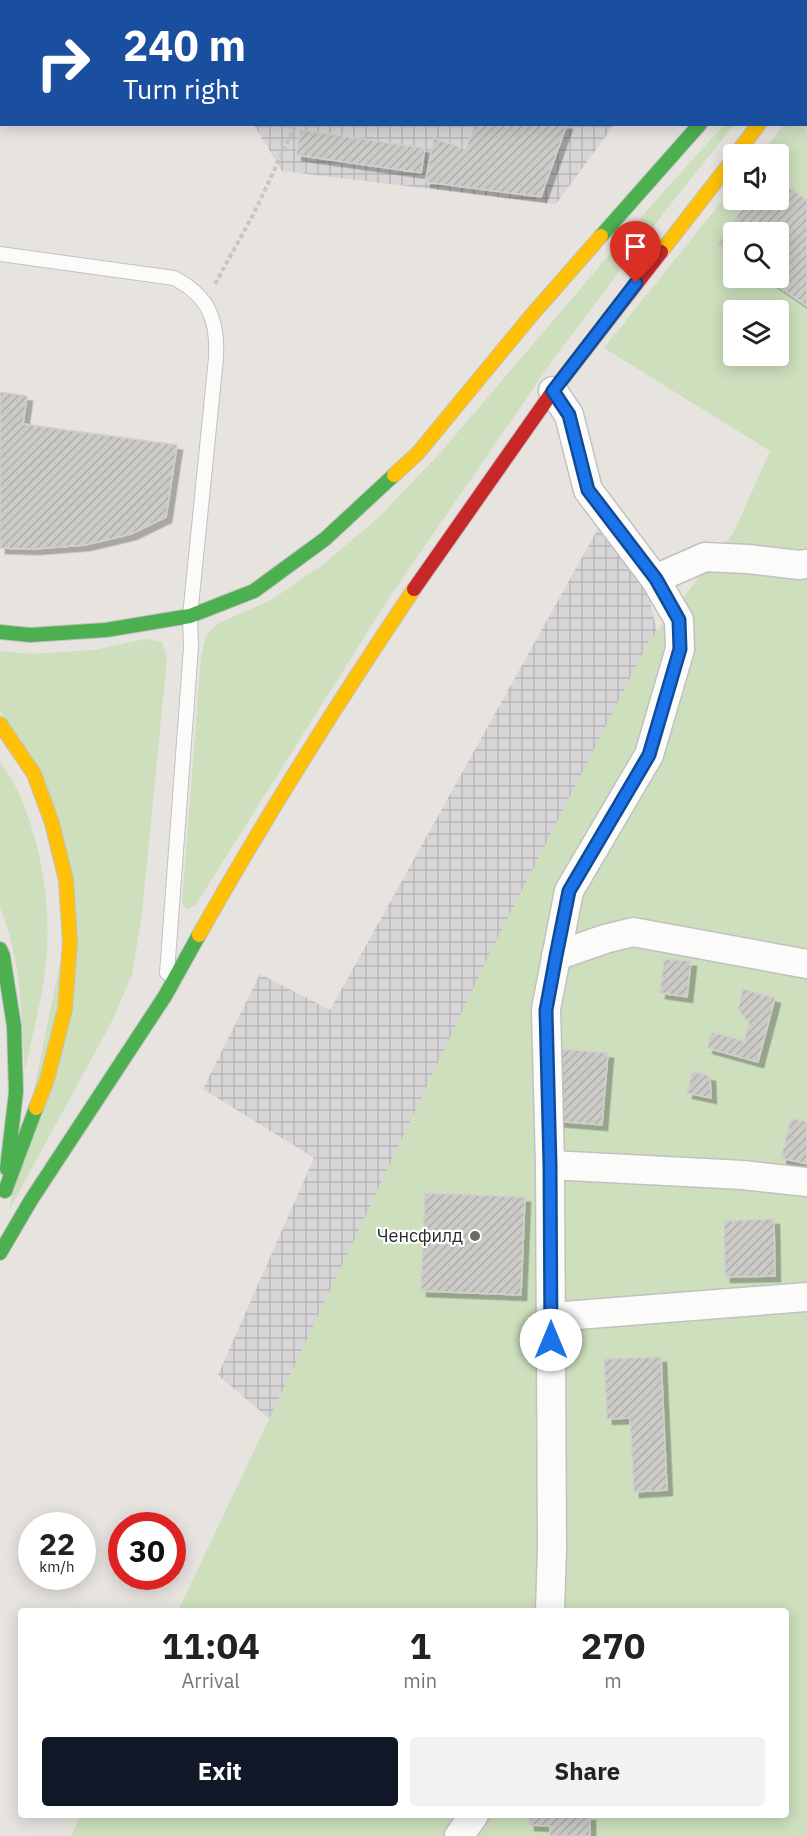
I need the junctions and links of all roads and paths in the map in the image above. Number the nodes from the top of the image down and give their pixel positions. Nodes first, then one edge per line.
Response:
1 (295, 126) edge
2 (698, 126) edge
3 (758, 126) edge
4 (744, 144) edge
5 (723, 171) edge
6 (0, 254) edge
7 (205, 303) junction
8 (553, 391) junction
9 (807, 564) edge
10 (656, 579) junction
11 (190, 616) junction
12 (0, 632) edge
13 (0, 724) edge
14 (0, 949) edge
15 (556, 956) junction
16 (807, 964) edge
17 (165, 996) junction
18 (550, 1165) junction
19 (807, 1182) edge
20 (4, 1191) junction
21 (0, 1206) edge
22 (0, 1253) edge
23 (807, 1297) edge
24 (550, 1317) junction
25 (550, 1608) edge
26 (472, 1818) edge
27 (459, 1836) edge

1 - 7 path
2 - 11 main road
3 - 4 main road
5 - 8 main road
6 - 7 lane
7 - 11 lane
8 - 10 street
8 - 17 main road
9 - 10 street
10 - 15 street
11 - 12 main road
11 - 17 lane
13 - 20 main road
14 - 20 main road
15 - 16 street
15 - 18 street
17 - 22 main road
18 - 19 street
18 - 24 street
20 - 21 main road
23 - 24 street
24 - 25 street
26 - 27 street

